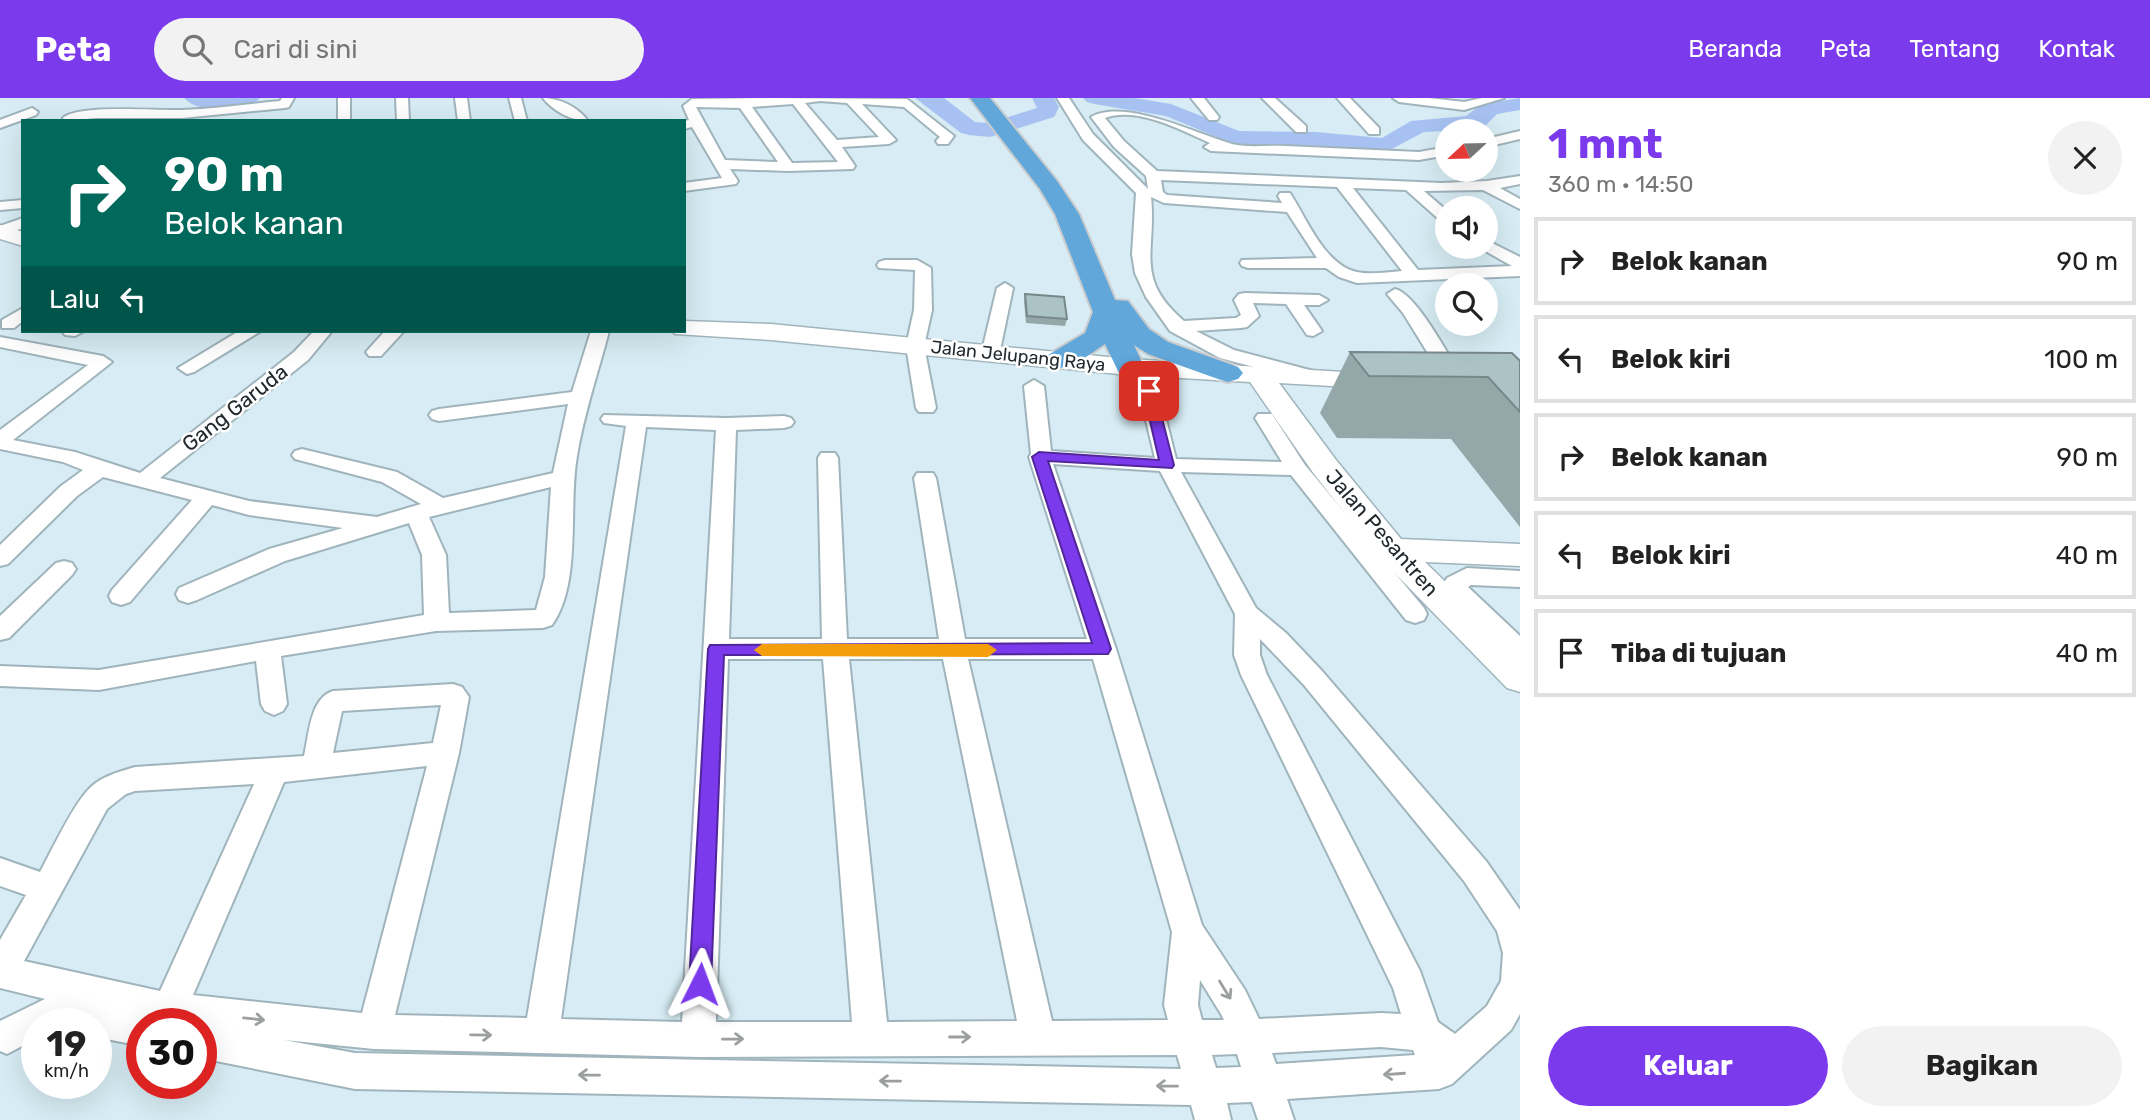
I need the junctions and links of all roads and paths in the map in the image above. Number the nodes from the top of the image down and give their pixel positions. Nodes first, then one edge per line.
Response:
1 (344, 98) edge
2 (402, 98) edge
3 (461, 98) edge
4 (515, 98) edge
5 (549, 98) edge
6 (821, 98) edge
7 (1197, 98) edge
8 (1268, 98) edge
9 (1343, 98) edge
10 (1498, 98) edge
11 (1404, 99) edge
12 (796, 100) edge
13 (1064, 100) edge
14 (852, 101) junction
15 (744, 104) junction
16 (1001, 106) edge
17 (287, 107) edge
18 (32, 112) dead end
19 (1426, 113) dead end
20 (227, 116) edge
21 (1213, 117) dead end
22 (69, 119) edge
23 (344, 119) edge
24 (403, 119) edge
25 (464, 119) edge
26 (520, 119) edge
27 (581, 119) edge
28 (0, 124) edge
29 (690, 124) edge
30 (1301, 129) dead end
31 (1374, 131) dead end
32 (1520, 135) edge
33 (1498, 140) edge
34 (943, 141) dead end
35 (833, 144) junction
36 (1435, 155) edge
37 (721, 164) junction
38 (788, 167) junction
39 (1153, 175) junction
40 (1274, 178) junction
41 (1520, 180) edge
42 (1341, 182) junction
43 (1484, 182) edge
44 (1488, 182) edge
45 (1408, 184) junction
46 (686, 187) edge
47 (1494, 187) junction
48 (21, 204) edge
49 (1520, 205) edge
50 (0, 206) edge
51 (1293, 208) junction
52 (1435, 208) edge
53 (21, 214) edge
54 (0, 220) edge
55 (21, 224) edge
56 (0, 232) edge
57 (21, 238) edge
58 (1498, 252) edge
59 (1480, 259) edge
60 (1248, 263) dead end
61 (1328, 263) junction
62 (1520, 264) edge
63 (885, 265) dead end
64 (1520, 271) edge
65 (1488, 272) junction
66 (1414, 276) junction
67 (1005, 288) dead end
68 (1395, 294) dead end
69 (1291, 299) junction
70 (1319, 300) dead end
71 (1112, 310) junction
72 (21, 314) edge
73 (21, 325) edge
74 (1176, 327) junction
75 (686, 329) edge
76 (1314, 331) dead end
77 (248, 333) edge
78 (321, 333) edge
79 (393, 333) edge
80 (599, 333) edge
81 (0, 342) edge
82 (915, 346) junction
83 (375, 352) dead end
84 (990, 355) junction
85 (1058, 361) junction
86 (187, 368) dead end
87 (1244, 374) junction
88 (1139, 375) junction
89 (1321, 379) junction
90 (1467, 384) joint
91 (1034, 386) dead end
92 (580, 397) junction
93 (926, 408) dead end
94 (439, 415) dead end
95 (1265, 418) dead end
96 (784, 422) dead end
97 (726, 424) junction
98 (302, 455) dead end
99 (1039, 457) junction
100 (828, 458) dead end
101 (1167, 465) junction
102 (99, 469) junction
103 (1297, 469) junction
104 (562, 478) junction
105 (925, 478) dead end
106 (143, 481) junction
107 (208, 496) junction
108 (440, 506) junction
109 (416, 513) junction
110 (380, 525) junction
111 (1392, 550) junction
112 (1520, 555) edge
113 (0, 558) edge
114 (64, 569) dead end
115 (1520, 579) edge
116 (187, 594) dead end
117 (121, 596) dead end
118 (1247, 614) junction
119 (1415, 614) dead end
120 (436, 622) junction
121 (0, 631) edge
122 (716, 649) junction
123 (1102, 649) junction
124 (267, 650) junction
125 (835, 651) junction
126 (954, 651) junction
127 (1520, 651) edge
128 (0, 676) edge
129 (1520, 678) edge
130 (274, 704) dead end
131 (444, 753) junction
132 (316, 767) junction
133 (274, 771) junction
134 (0, 872) edge
135 (48, 888) junction
136 (1188, 932) junction
137 (0, 971) edge
138 (42, 982) junction
139 (86, 1005) junction
140 (164, 1008) edge
141 (126, 1014) edge
142 (217, 1024) edge
143 (374, 1032) junction
144 (1424, 1033) junction
145 (541, 1036) junction
146 (1191, 1036) junction
147 (1038, 1037) junction
148 (1249, 1037) junction
149 (635, 1038) junction
150 (871, 1038) junction
151 (698, 1040) junction
152 (3, 1041) edge
153 (217, 1044) edge
154 (1448, 1064) junction
155 (631, 1076) junction
156 (1266, 1082) junction
157 (1209, 1104) edge
158 (1276, 1120) edge

1 - 23 street
2 - 24 street
3 - 25 street
4 - 26 street
5 - 27 street
6 - 12 street
6 - 14 street
7 - 21 street
8 - 30 street
9 - 31 street
10 - 11 street
11 - 19 street
12 - 15 street
12 - 35 street
13 - 74 street
14 - 34 street
14 - 35 street
15 - 29 street
15 - 38 street
16 - 71 highway
17 - 20 street
18 - 28 street
20 - 22 street
29 - 37 street
32 - 33 street
35 - 38 street
36 - 39 street
37 - 38 street
37 - 46 street
39 - 40 street
39 - 51 street
40 - 42 street
40 - 51 street
41 - 47 street
42 - 45 street
42 - 66 street
43 - 47 street
44 - 47 street
45 - 47 street
45 - 52 street
47 - 49 street
48 - 50 street
51 - 61 street
53 - 54 street
55 - 56 street
56 - 57 street
58 - 62 street
59 - 65 street
60 - 61 street
61 - 66 street
63 - 82 street
64 - 65 street
65 - 66 street
67 - 84 street
68 - 90 street
69 - 70 street
69 - 74 street
69 - 76 street
71 - 85 highway
71 - 87 highway
71 - 88 highway
72 - 73 street
74 - 89 street
75 - 82 street, Jalan Jelupang Raya
77 - 86 street
78 - 106 street, Gang Garuda
79 - 83 street
80 - 92 street
81 - 102 street
82 - 84 street, Jalan Jelupang Raya
82 - 93 street
84 - 85 street, Jalan Jelupang Raya
85 - 88 street, Jalan Jelupang Raya
87 - 88 street, Jalan Jelupang Raya
87 - 89 street, Jalan Jelupang Raya
87 - 111 street, Jalan Pesantren
88 - 101 street
89 - 90 street, Jalan Jelupang Raya
91 - 99 street
92 - 94 street
92 - 104 street
95 - 103 street
96 - 97 street
97 - 122 street
97 - 145 street
98 - 108 street
99 - 101 street
99 - 123 street
100 - 125 street
101 - 103 street
101 - 118 street
102 - 106 street
102 - 113 street
103 - 119 street
104 - 108 street
104 - 120 street
105 - 126 street
106 - 107 street
107 - 110 street
107 - 117 street
108 - 109 street
109 - 110 street
109 - 120 street
110 - 116 street
111 - 112 street
111 - 129 street, Jalan Pesantren
114 - 121 street
115 - 127 street
118 - 144 street
118 - 154 street
120 - 124 street
122 - 125 street
122 - 151 street
123 - 126 street
123 - 136 street
124 - 128 street
124 - 130 street
125 - 126 street
125 - 150 street
126 - 147 street
131 - 132 street
131 - 132 street
131 - 143 street
132 - 133 street
133 - 135 street
133 - 140 street
134 - 135 street
135 - 137 street
136 - 146 street
136 -> 148 street
137 - 138 street
138 - 139 street
138 - 152 street
139 - 141 street
139 - 152 street
142 -> 143 street
143 -> 145 street
144 - 148 street
144 - 154 street
145 - 149 street
146 - 147 street
146 - 148 street
146 - 157 street
150 -> 147 street
148 - 156 street
149 - 151 street
149 - 155 street
151 -> 150 street
155 -> 153 street
154 -> 156 street
157 -> 155 street
156 - 157 street
156 - 158 street

